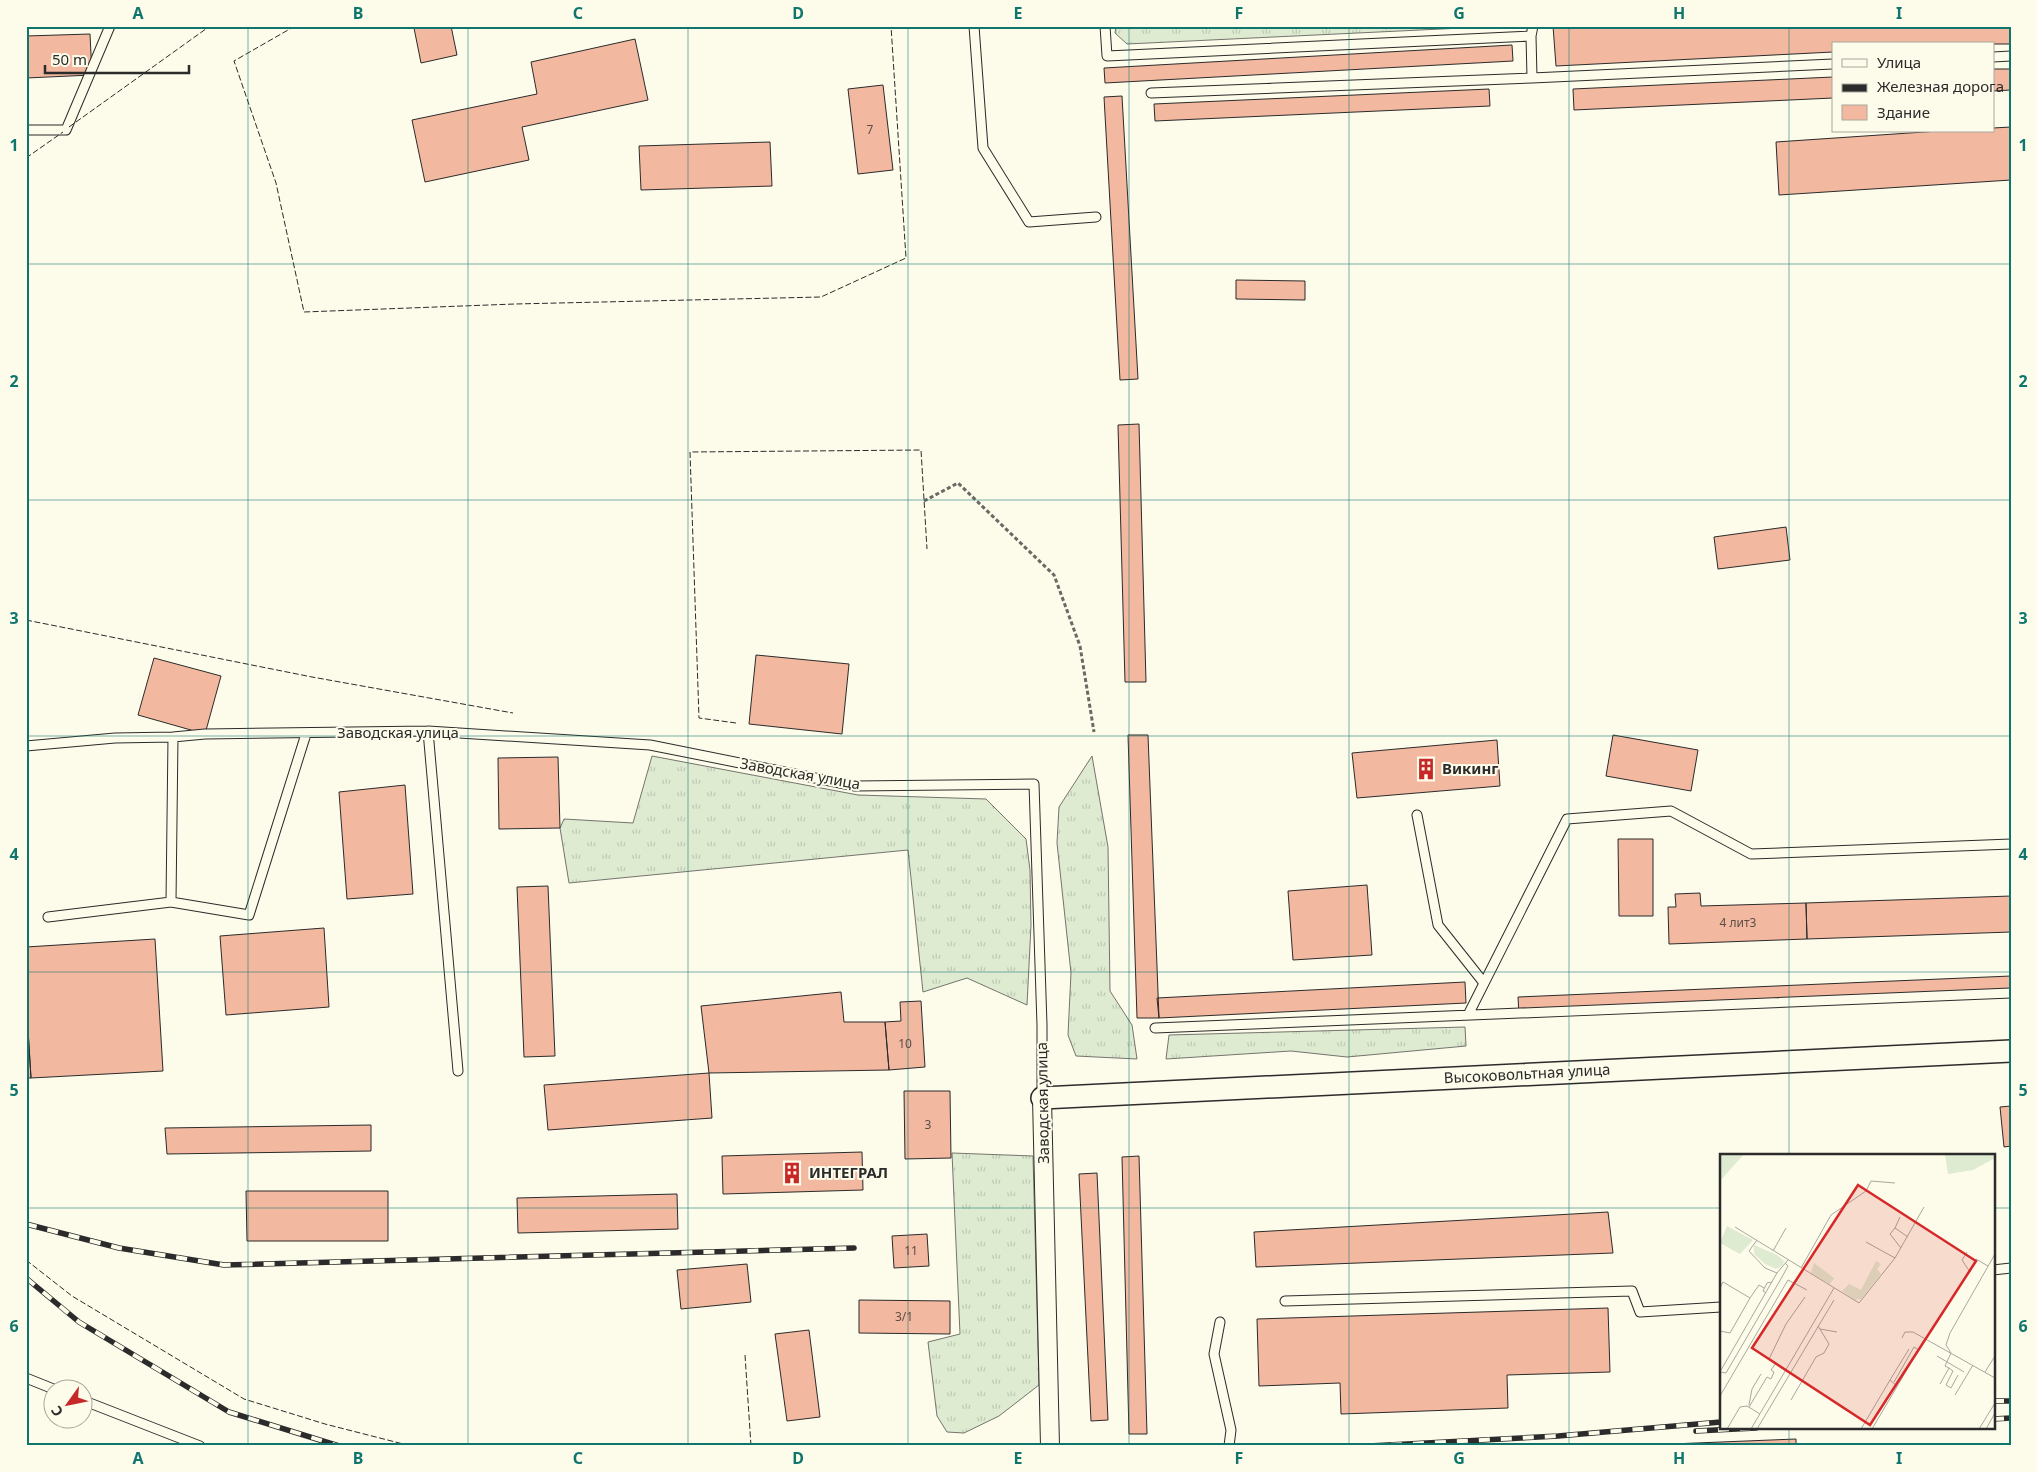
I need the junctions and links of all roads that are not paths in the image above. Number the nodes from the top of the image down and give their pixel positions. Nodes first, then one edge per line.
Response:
1 (110, 26) edge
2 (974, 26) edge
3 (1105, 26) edge
4 (1532, 31) edge
5 (2011, 56) edge
6 (1994, 57) edge
7 (1832, 64) edge
8 (1532, 78) junction
9 (1151, 93) dead end
10 (26, 130) edge
11 (1096, 217) dead end
12 (428, 730) junction
13 (306, 734) junction
14 (172, 737) junction
15 (26, 746) edge
16 (1417, 815) dead end
17 (2011, 844) edge
18 (171, 902) junction
19 (48, 917) dead end
20 (1484, 983) junction
21 (2011, 993) edge
22 (1468, 1015) junction
23 (1155, 1028) dead end
24 (2011, 1051) edge
25 (458, 1071) dead end
26 (1042, 1098) junction
27 (2011, 1268) edge
28 (1994, 1270) edge
29 (1285, 1301) dead end
30 (1720, 1307) edge
31 (1220, 1322) dead end
32 (26, 1378) edge
33 (42, 1384) edge
34 (92, 1404) edge
35 (200, 1446) edge
36 (1050, 1446) edge
37 (1229, 1446) edge

1 - 10 lane
2 - 11 lane
3 - 4 lane
4 - 8 lane
5 - 6 lane
7 - 8 lane
8 - 9 lane
12 - 13 lane, Заводская улица
12 - 25 lane
12 - 26 lane, Заводская улица
13 - 14 lane, Заводская улица
13 - 18 lane
14 - 15 lane, Заводская улица
14 - 18 lane
16 - 20 lane
17 - 20 lane
18 - 19 lane
20 - 22 lane
21 - 22 lane
22 - 23 lane
24 - 26 street, Высоковольтная улица
26 - 36 street, Заводская улица
27 - 28 lane
29 - 30 lane
31 - 37 lane
32 - 33 lane
34 - 35 lane

